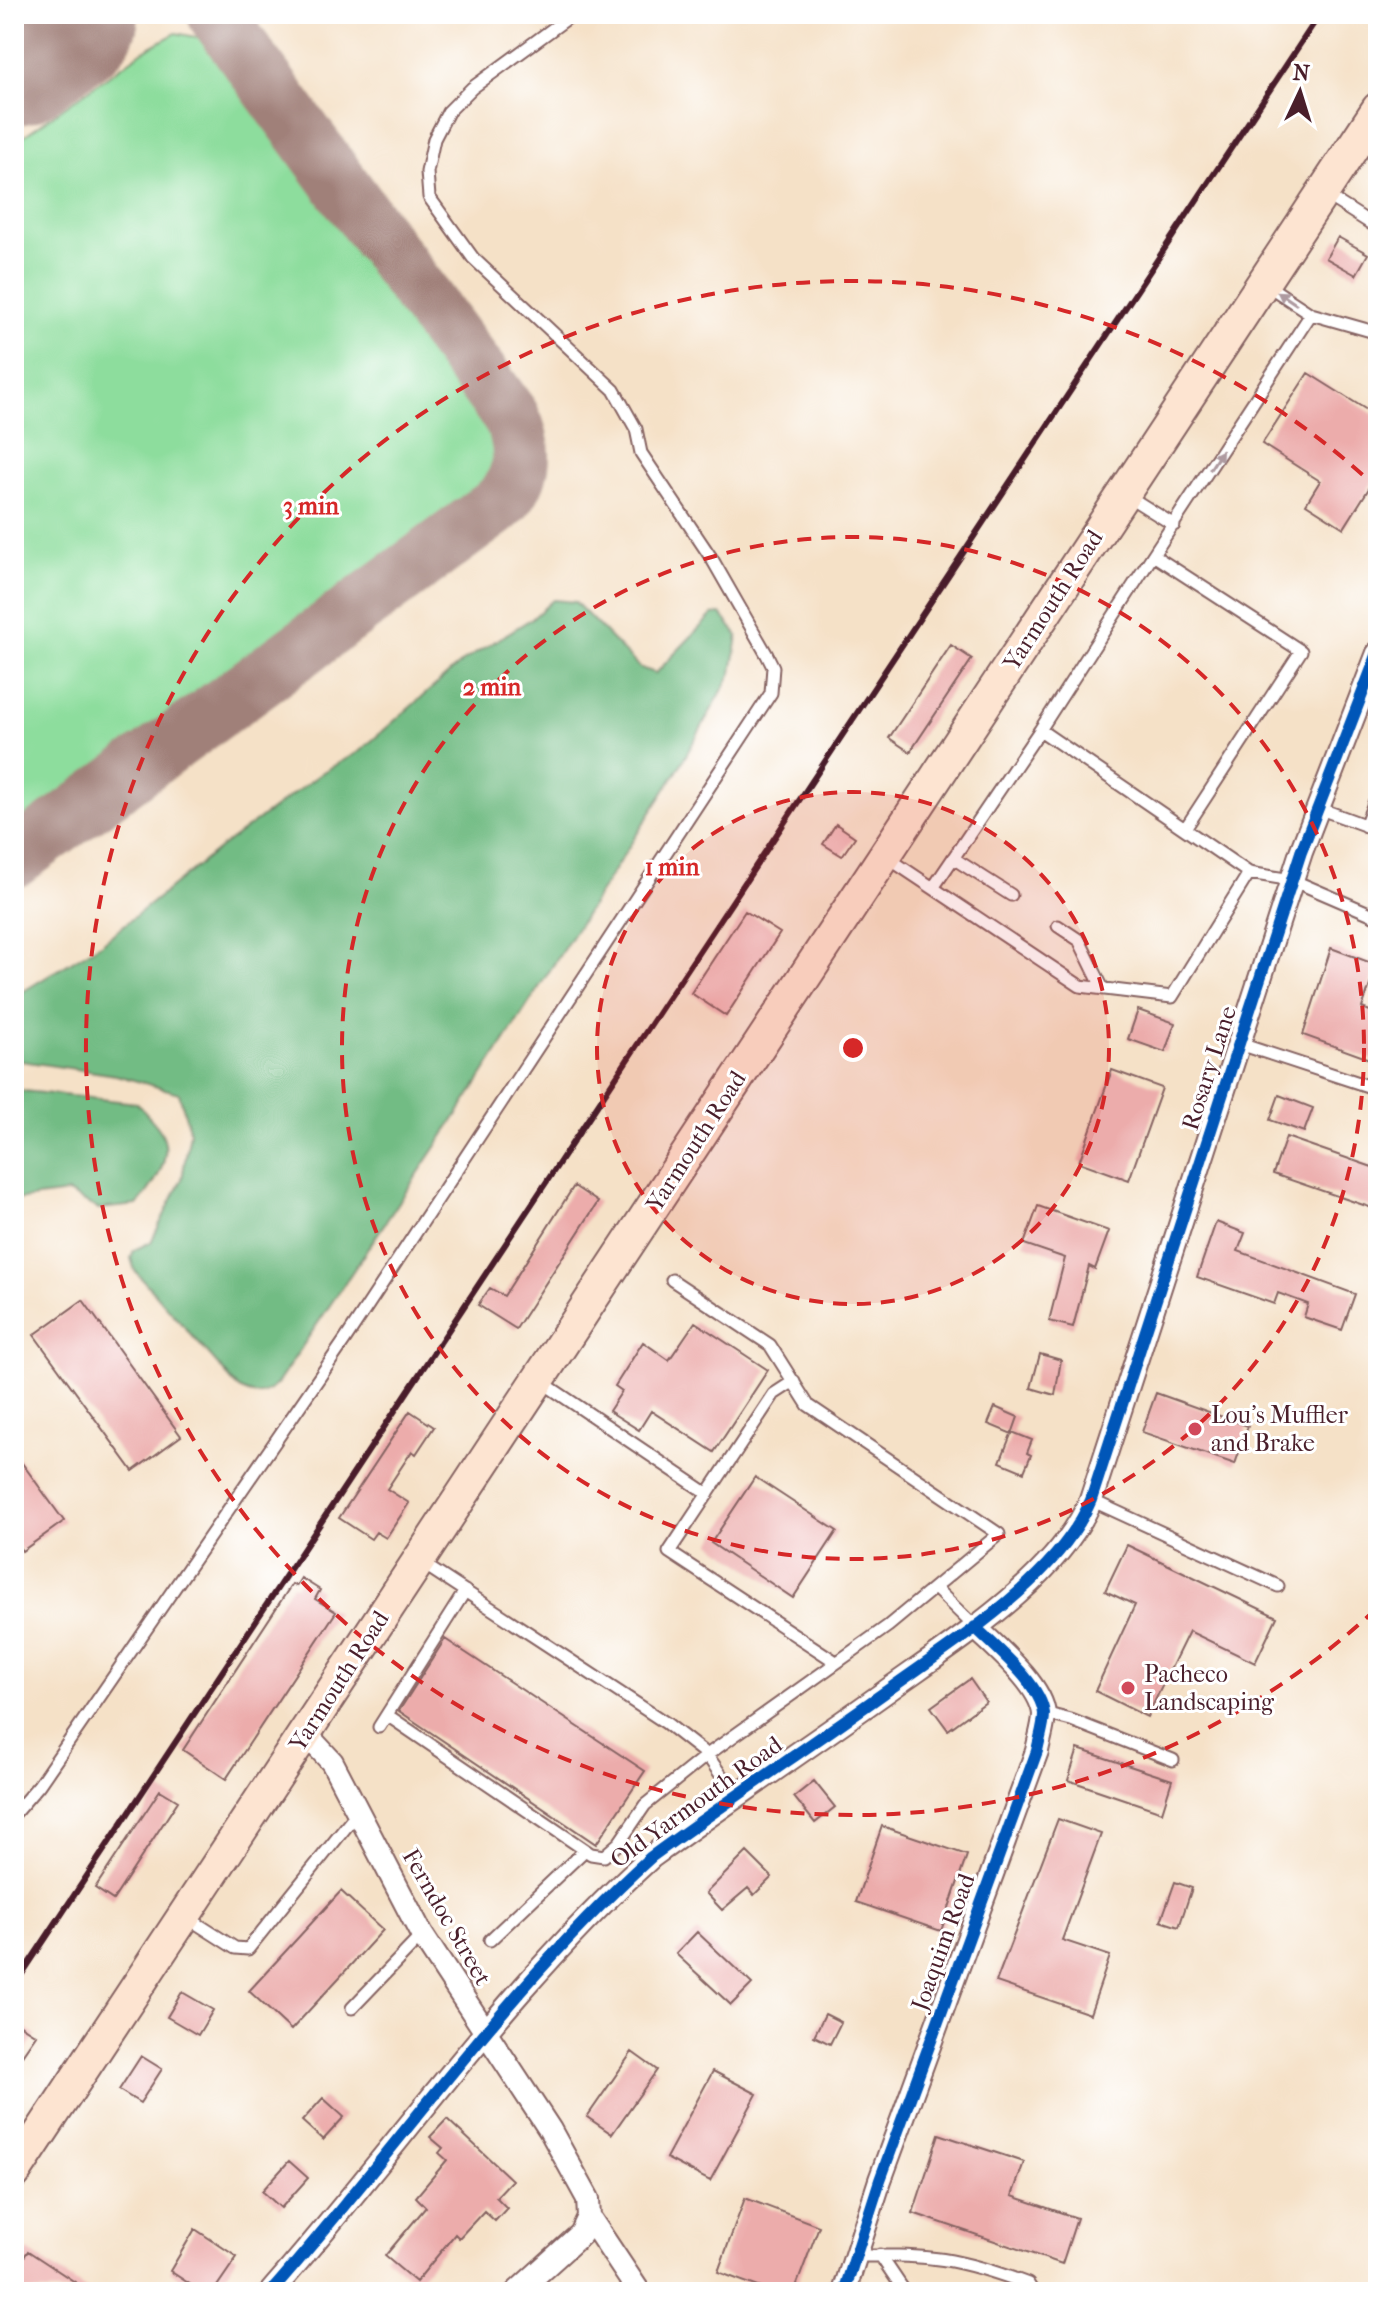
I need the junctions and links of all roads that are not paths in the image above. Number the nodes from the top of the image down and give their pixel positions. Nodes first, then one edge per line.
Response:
1 (573, 14) edge
2 (1378, 109) edge
3 (1323, 192) junction
4 (1378, 228) edge
5 (1263, 282) junction
6 (1311, 314) junction
7 (1378, 333) edge
8 (1124, 494) junction
9 (1174, 525) junction
10 (1153, 555) junction
11 (1378, 653) edge
12 (1040, 730) junction
13 (1378, 793) edge
14 (1318, 808) junction
15 (1365, 826) junction
16 (1185, 829) junction
17 (1378, 830) edge
18 (884, 856) junction
19 (953, 858) junction
20 (1249, 873) junction
21 (1292, 880) junction
22 (933, 888) junction
23 (1011, 895) dead end
24 (1378, 917) edge
25 (1058, 926) dead end
26 (1103, 989) junction
27 (1240, 1044) junction
28 (1378, 1083) edge
29 (672, 1280) dead end
30 (538, 1379) junction
31 (794, 1381) junction
32 (708, 1494) junction
33 (1091, 1500) junction
34 (418, 1561) junction
35 (1278, 1586) dead end
36 (936, 1589) junction
37 (465, 1591) junction
38 (975, 1627) junction
39 (836, 1662) junction
40 (1044, 1713) junction
41 (387, 1715) junction
42 (379, 1727) dead end
43 (305, 1733) junction
44 (707, 1755) junction
45 (1173, 1760) dead end
46 (737, 1798) junction
47 (358, 1812) junction
48 (14, 1814) edge
49 (585, 1850) junction
50 (185, 1916) junction
51 (422, 1935) junction
52 (490, 1940) dead end
53 (352, 2008) dead end
54 (486, 2033) junction
55 (14, 2173) edge
56 (589, 2217) junction
57 (880, 2255) junction
58 (854, 2256) junction
59 (271, 2292) edge
60 (517, 2292) edge
61 (639, 2292) edge
62 (844, 2292) edge
63 (905, 2292) edge
64 (1033, 2292) edge

1 - 48 lane
2 - 3 main road, Yarmouth Road
3 - 4 lane
3 - 5 main road, Yarmouth Road
6 -> 5 lane
5 - 8 main road, Yarmouth Road
6 - 7 lane
9 -> 6 lane
8 - 9 lane
8 - 18 main road, Yarmouth Road
9 - 10 lane
10 - 12 lane
10 - 16 lane
11 - 14 street, Rosary Lane
12 - 16 lane
12 - 19 lane
13 - 15 lane
14 - 15 lane
14 - 21 street, Rosary Lane
15 - 17 lane
16 - 20 lane
18 - 22 lane
18 - 30 main road, Yarmouth Road
19 - 22 lane
19 - 23 lane
20 - 21 lane
20 - 26 lane
21 - 24 lane
21 - 27 street, Rosary Lane
22 - 26 lane
25 - 26 lane
27 - 28 lane
27 - 33 street, Rosary Lane
29 - 31 lane
30 - 32 lane
30 - 34 main road, Yarmouth Road
31 - 32 lane
31 - 36 lane
32 - 39 lane
33 - 35 lane
33 - 38 street, Old Yarmouth Road
34 - 37 lane
34 - 43 main road, Yarmouth Road
36 - 38 lane
36 - 39 lane
37 - 41 lane
37 - 44 lane
38 - 40 street
38 - 46 street, Old Yarmouth Road
39 - 44 lane
40 - 45 lane
40 - 58 street, Joaquim Road
41 - 42 lane
41 - 49 lane
43 - 47 street, Ferndoc Street
43 - 50 main road, Yarmouth Road
44 - 46 lane
44 - 49 lane
46 - 54 street, Old Yarmouth Road
47 - 50 lane
47 - 51 street, Ferndoc Street
49 - 52 lane
50 - 55 main road, Yarmouth Road
51 - 53 lane
51 - 54 street, Ferndoc Street
54 - 56 street, Ferndoc Street
54 - 59 street, Old Yarmouth Road
56 - 60 street
56 - 61 street, Ferndoc Street
57 - 58 lane
57 - 63 lane
57 - 64 lane
58 - 62 street, Joaquim Road

